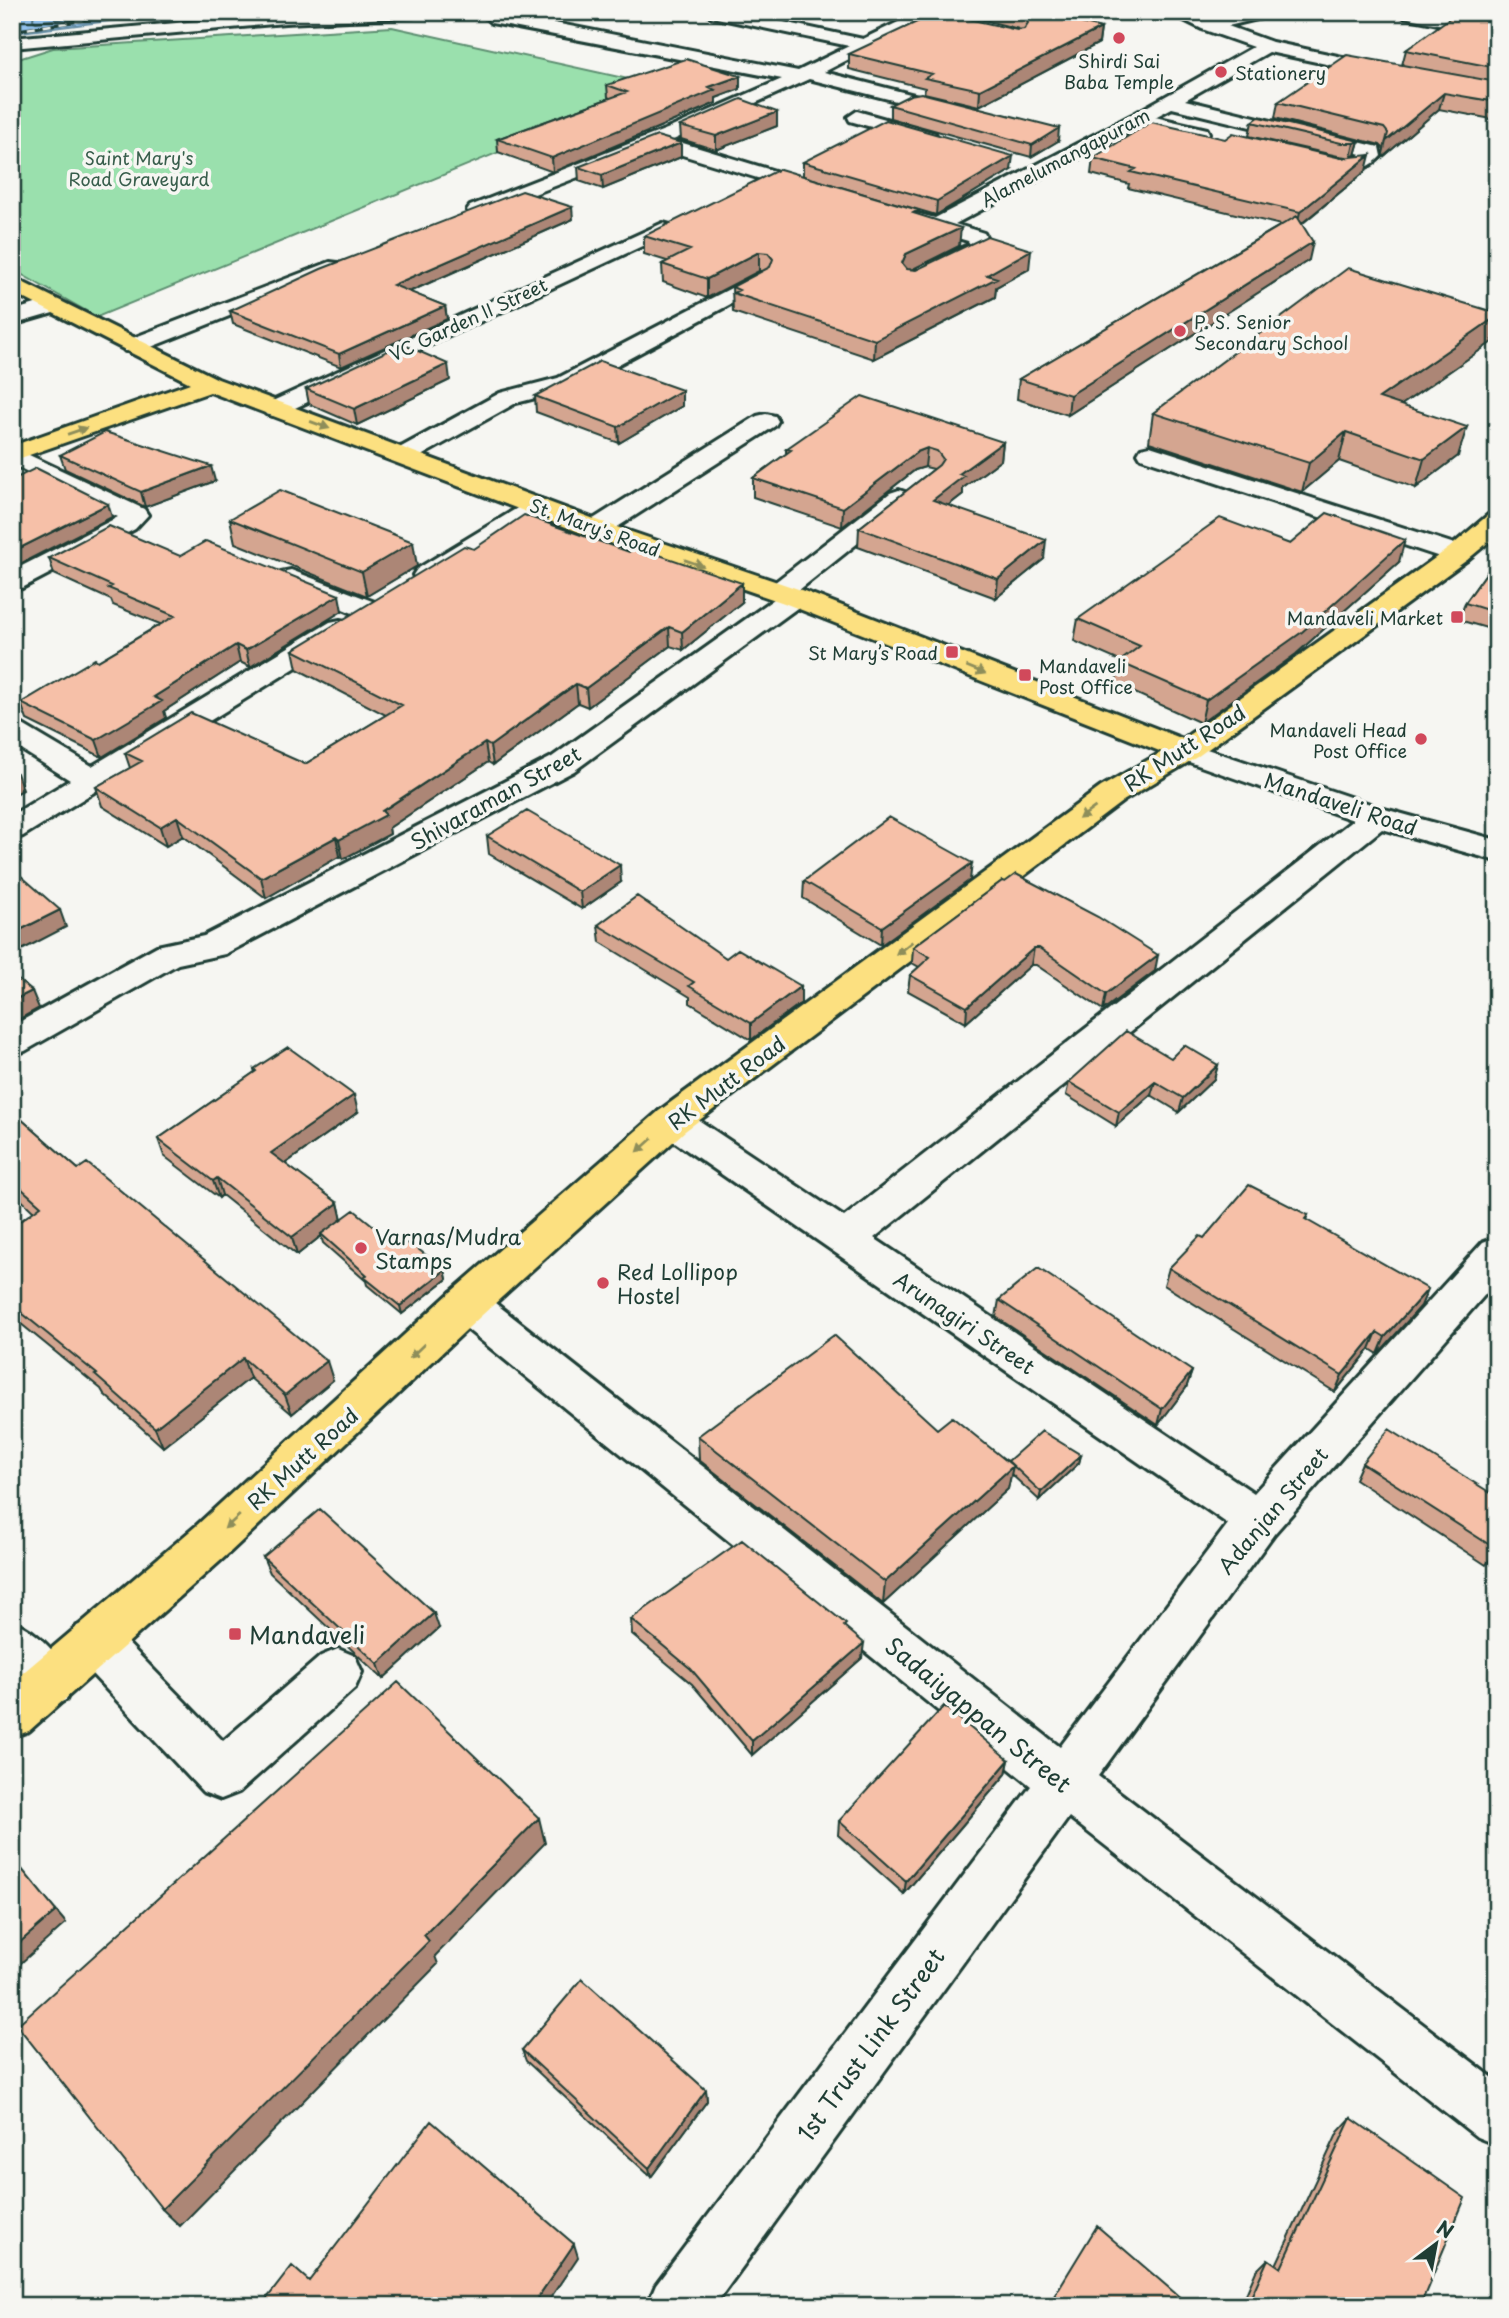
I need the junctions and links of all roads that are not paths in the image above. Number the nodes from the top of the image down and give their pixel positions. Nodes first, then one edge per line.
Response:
1 (413, 12) edge
2 (488, 12) edge
3 (712, 12) edge
4 (1176, 12) edge
5 (1268, 12) edge
6 (1404, 12) edge
7 (927, 15) edge
8 (1457, 17) edge
9 (1207, 25) junction
10 (1497, 31) edge
11 (12, 43) edge
12 (862, 44) junction
13 (1267, 46) junction
14 (803, 75) junction
15 (1407, 76) edge
16 (912, 100) edge
17 (1170, 102) junction
18 (856, 117) dead end
19 (1139, 119) junction
20 (1219, 137) edge
21 (655, 140) junction
22 (949, 143) edge
23 (1298, 156) edge
24 (1015, 162) edge
25 (1041, 169) junction
26 (834, 195) edge
27 (898, 214) edge
28 (464, 216) edge
29 (936, 226) junction
30 (663, 229) edge
31 (349, 261) edge
32 (925, 274) edge
33 (760, 279) edge
34 (12, 283) edge
35 (52, 306) junction
36 (12, 318) edge
37 (133, 346) junction
38 (210, 384) junction
39 (274, 409) junction
40 (766, 421) dead end
41 (1150, 453) dead end
42 (12, 454) edge
43 (403, 456) junction
44 (915, 485) edge
45 (538, 506) junction
46 (1497, 521) edge
47 (596, 529) junction
48 (1458, 554) junction
49 (271, 569) edge
50 (12, 582) edge
51 (787, 595) junction
52 (389, 598) junction
53 (12, 730) edge
54 (1186, 751) junction
55 (93, 780) junction
56 (1377, 817) junction
57 (12, 829) edge
58 (1497, 851) edge
59 (12, 1042) edge
60 (672, 1121) junction
61 (843, 1240) junction
62 (1497, 1253) edge
63 (466, 1304) junction
64 (1258, 1520) junction
65 (94, 1642) junction
66 (12, 1643) edge
67 (338, 1672) dead end
68 (49, 1684) junction
69 (12, 1714) edge
70 (1064, 1782) junction
71 (1497, 2117) edge
72 (677, 2306) edge

1 - 11 street
2 - 14 street
3 - 12 street
4 - 9 street
5 - 9 street
6 - 8 street
7 - 12 street
8 - 10 street
9 - 13 street
12 - 14 street
13 - 15 street
13 - 17 street, Alamelumangapuram
14 - 16 street
14 - 21 street
17 - 19 street, Alamelumangapuram
17 - 23 street
18 - 22 street
19 - 20 street
19 - 25 street, Alamelumangapuram
21 - 26 street
21 - 28 street
24 - 25 street
25 - 29 street, Alamelumangapuram
27 - 29 street
29 - 32 street
30 - 39 street, VC Garden II Street
31 - 37 street
33 - 43 street
34 - 35 main road, St. Mary's Road
35 - 36 street
35 - 37 main road, St. Mary's Road
37 - 38 main road, St. Mary's Road
38 - 39 main road, St. Mary's Road
42 -> 38 main road
39 -> 43 main road, St. Mary's Road
40 - 47 street
41 - 48 street
42 - 50 street
43 - 45 main road, St. Mary's Road
44 - 51 street, Shivaraman Street
45 - 47 main road, St. Mary's Road
45 - 52 street
46 - 48 main road, RK Mutt Road
47 -> 51 main road, St. Mary's Road
48 - 54 main road, RK Mutt Road
49 - 52 street
51 -> 54 main road, St. Mary's Road
51 - 59 street, Shivaraman Street
52 - 55 street
53 - 55 street
54 - 56 street, Mandaveli Road
54 -> 60 main road, RK Mutt Road
55 - 57 street
56 - 58 street, Mandaveli Road
56 - 61 street
60 - 61 street, Arunagiri Street
60 -> 63 main road, RK Mutt Road
61 - 64 street, Arunagiri Street
62 - 64 street, Adanjan Street
63 -> 65 main road, RK Mutt Road
63 - 70 street, Sadaiyappan Street
64 - 70 street, Adanjan Street
65 - 67 street
65 - 68 main road, RK Mutt Road
66 - 68 street
68 - 69 main road, RK Mutt Road
70 - 71 street, Sadaiyappan Street
70 - 72 street, 1st Trust Link Street

